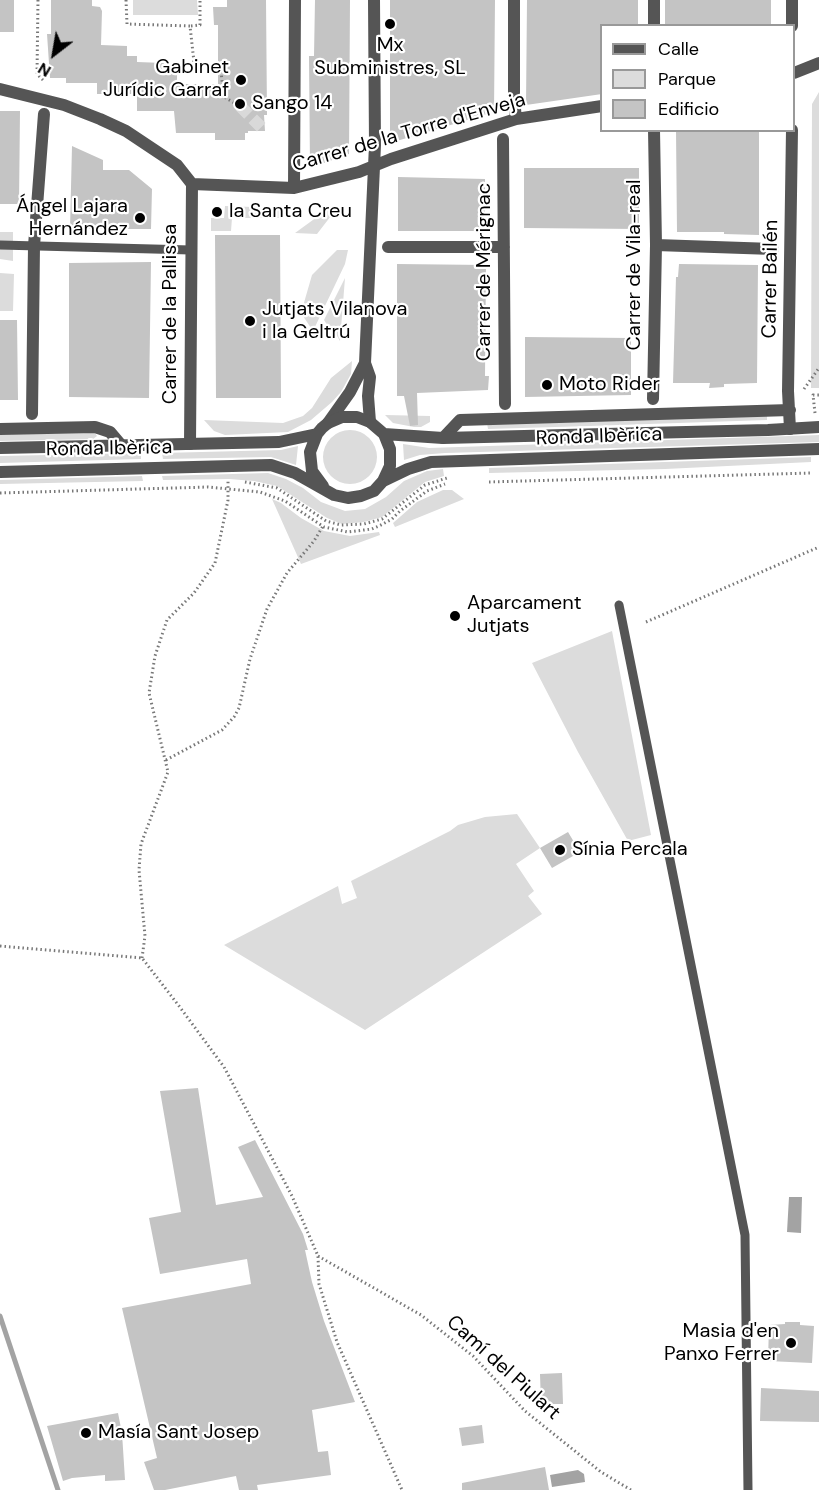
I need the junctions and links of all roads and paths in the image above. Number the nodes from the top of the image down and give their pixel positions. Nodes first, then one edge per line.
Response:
1 (38, 0) edge
2 (126, 0) edge
3 (200, 0) edge
4 (295, 0) edge
5 (374, 0) edge
6 (514, 0) edge
7 (654, 0) edge
8 (792, 0) edge
9 (654, 24) edge
10 (792, 24) edge
11 (190, 26) junction
12 (819, 63) edge
13 (795, 73) edge
14 (45, 82) dead end
15 (0, 89) edge
16 (600, 105) edge
17 (240, 106) tunnel mouth
18 (44, 114) dead end
19 (516, 119) junction
20 (654, 132) edge
21 (792, 132) edge
22 (503, 139) dead end
23 (373, 168) junction
24 (192, 184) junction
25 (294, 188) junction
26 (0, 245) edge
27 (656, 245) junction
28 (34, 246) junction
29 (388, 247) dead end
30 (504, 247) junction
31 (190, 249) junction
32 (773, 249) dead end
33 (365, 363) junction
34 (819, 368) edge
35 (804, 389) dead end
36 (819, 395) edge
37 (653, 399) dead end
38 (505, 404) dead end
39 (814, 408) dead end
40 (790, 411) junction
41 (32, 414) dead end
42 (370, 422) junction
43 (328, 423) junction
44 (819, 427) edge
45 (0, 429) edge
46 (790, 429) junction
47 (317, 434) junction
48 (384, 434) junction
49 (442, 438) junction
50 (190, 444) junction
51 (121, 445) junction
52 (0, 448) edge
53 (819, 448) edge
54 (0, 472) edge
55 (812, 473) dead end
56 (383, 481) junction
57 (228, 482) dead end
58 (489, 482) dead end
59 (323, 487) junction
60 (228, 489) junction
61 (0, 493) edge
62 (326, 521) dead end
63 (819, 548) edge
64 (620, 605) dead end
65 (646, 622) dead end
66 (165, 760) junction
67 (0, 946) edge
68 (142, 958) junction
69 (318, 1256) junction
70 (402, 1490) edge
71 (631, 1490) edge
72 (748, 1490) edge

1 - 14 path
2 - 11 path
3 - 11 path
4 - 25 street
5 - 23 street
6 - 19 street
7 - 9 street
8 - 10 street
11 - 17 path
12 - 13 street
15 - 24 street
16 - 19 street, Carrer de la Torre d'Enveja
18 - 28 street
19 - 23 street, Carrer de la Torre d'Enveja
20 - 27 street, Carrer de Vila-real
21 - 40 street, Carrer Bailén
22 - 30 street, Carrer de Mérignac
23 - 25 street, Carrer de la Torre d'Enveja
23 - 33 street
24 - 25 street, Carrer de la Torre d'Enveja
24 - 31 street, Carrer de la Pallissa
26 - 28 lane
27 - 32 street
27 - 37 street, Carrer de Vila-real
28 - 31 lane
28 - 41 street
29 - 30 street
30 - 38 street, Carrer de Mérignac
31 - 50 street, Carrer de la Pallissa
33 - 42 street
33 - 43 street
34 - 35 path
36 - 39 path
40 - 46 street, Carrer Bailén
40 - 49 street, Ronda Ibèrica
42 - 43 street
42 - 48 street
43 - 47 street
44 - 46 street, Ronda Ibèrica
45 - 51 street, Ronda Ibèrica
46 - 49 street, Ronda Ibèrica
47 - 50 street, Ronda Ibèrica
47 - 59 street
48 - 49 street, Ronda Ibèrica
48 - 56 street
50 - 51 street, Ronda Ibèrica
51 - 52 street, Ronda Ibèrica
53 - 56 street, Ronda Ibèrica
54 - 59 street, Ronda Ibèrica
55 - 58 path
56 - 59 street, Ronda Ibèrica
57 - 60 path
60 - 61 path, Ronda Ibèrica
60 - 66 path
62 - 66 path
63 - 65 path
64 - 72 lane
66 - 68 path
67 - 68 path
68 - 69 path
69 - 70 path
69 - 71 path, Camí del Piulart

